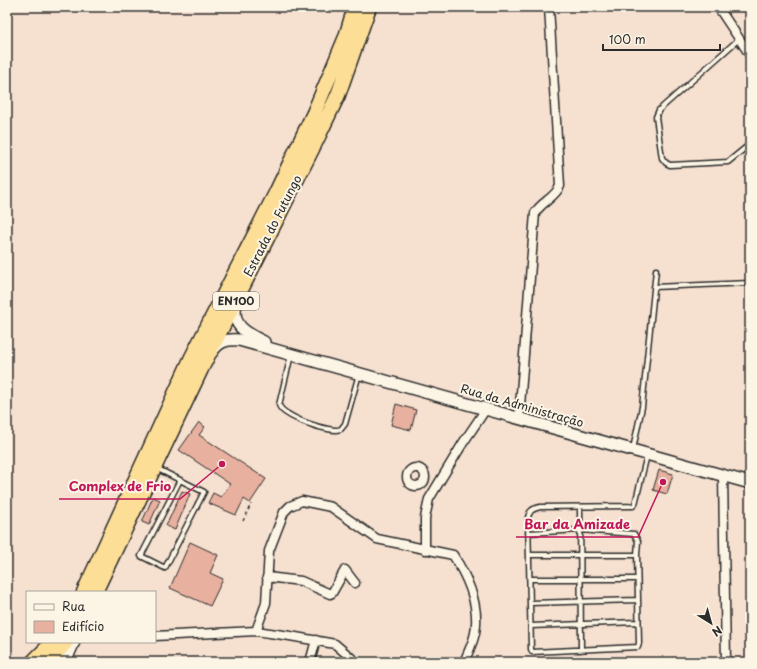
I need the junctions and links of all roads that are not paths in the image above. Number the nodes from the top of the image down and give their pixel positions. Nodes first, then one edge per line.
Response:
1 (355, 7) edge
2 (369, 7) edge
3 (549, 7) edge
4 (718, 7) edge
5 (739, 39) junction
6 (750, 55) edge
7 (750, 144) edge
8 (656, 270) dead end
9 (750, 283) edge
10 (654, 288) junction
11 (240, 293) junction
12 (289, 354) junction
13 (201, 369) junction
14 (359, 374) junction
15 (486, 409) junction
16 (519, 419) junction
17 (633, 451) junction
18 (647, 454) junction
19 (156, 468) junction
20 (723, 475) junction
21 (180, 480) junction
22 (424, 481) dead end
23 (750, 483) edge
24 (436, 487) junction
25 (580, 507) junction
26 (580, 530) junction
27 (528, 533) junction
28 (425, 550) junction
29 (529, 555) junction
30 (580, 555) junction
31 (637, 555) junction
32 (267, 577) junction
33 (530, 579) junction
34 (580, 579) junction
35 (637, 579) junction
36 (355, 583) dead end
37 (84, 591) edge
38 (95, 591) edge
39 (637, 600) junction
40 (580, 601) junction
41 (530, 603) junction
42 (637, 622) junction
43 (580, 625) junction
44 (531, 626) junction
45 (256, 632) junction
46 (156, 636) edge
47 (316, 640) junction
48 (52, 643) edge
49 (65, 643) edge
50 (74, 643) edge
51 (580, 650) junction
52 (32, 662) edge
53 (49, 662) edge
54 (65, 662) edge
55 (310, 662) edge
56 (356, 662) edge
57 (464, 662) edge
58 (726, 662) edge

1 - 37 highway, Estrada do Futungo / EN100
2 - 11 highway, Estrada do Futungo / EN100
3 - 16 street
4 - 5 street
5 - 6 street
5 - 7 lane
8 - 10 lane
9 - 10 lane
10 - 17 lane
11 - 12 street
11 - 13 highway, Estrada do Futungo / EN100
12 - 13 street
12 - 14 street, Rua da Administração
12 - 14 lane
13 - 19 highway, Estrada do Futungo / EN100
14 - 15 street, Rua da Administração
15 - 16 street, Rua da Administração
15 - 24 street
16 - 17 street, Rua da Administração
17 - 18 street, Rua da Administração
18 - 20 street, Rua da Administração
18 - 25 lane
19 - 21 lane
19 - 38 highway, Estrada do Futungo / EN100
20 - 23 street, Rua da Administração
20 - 58 street
21 - 21 lane
22 - 24 street
24 - 28 street
25 - 26 lane
25 - 27 lane
26 - 27 lane
26 - 30 lane
26 - 31 lane
27 - 29 lane
28 - 32 street
28 - 57 street
29 - 30 lane
29 - 33 lane
30 - 31 lane
30 - 34 lane
31 - 35 lane
32 - 36 street
32 - 45 street
33 - 34 lane
33 - 41 lane
34 - 35 lane
34 - 40 lane
35 - 39 lane
39 - 40 lane
39 - 42 lane
40 - 41 lane
40 - 43 lane
41 - 44 lane
42 - 43 lane
42 - 51 lane
43 - 44 lane
43 - 51 lane
44 - 51 lane
45 - 46 street
45 - 47 street
47 - 55 street
47 - 56 street
48 - 52 highway
49 - 53 highway
50 - 54 street

